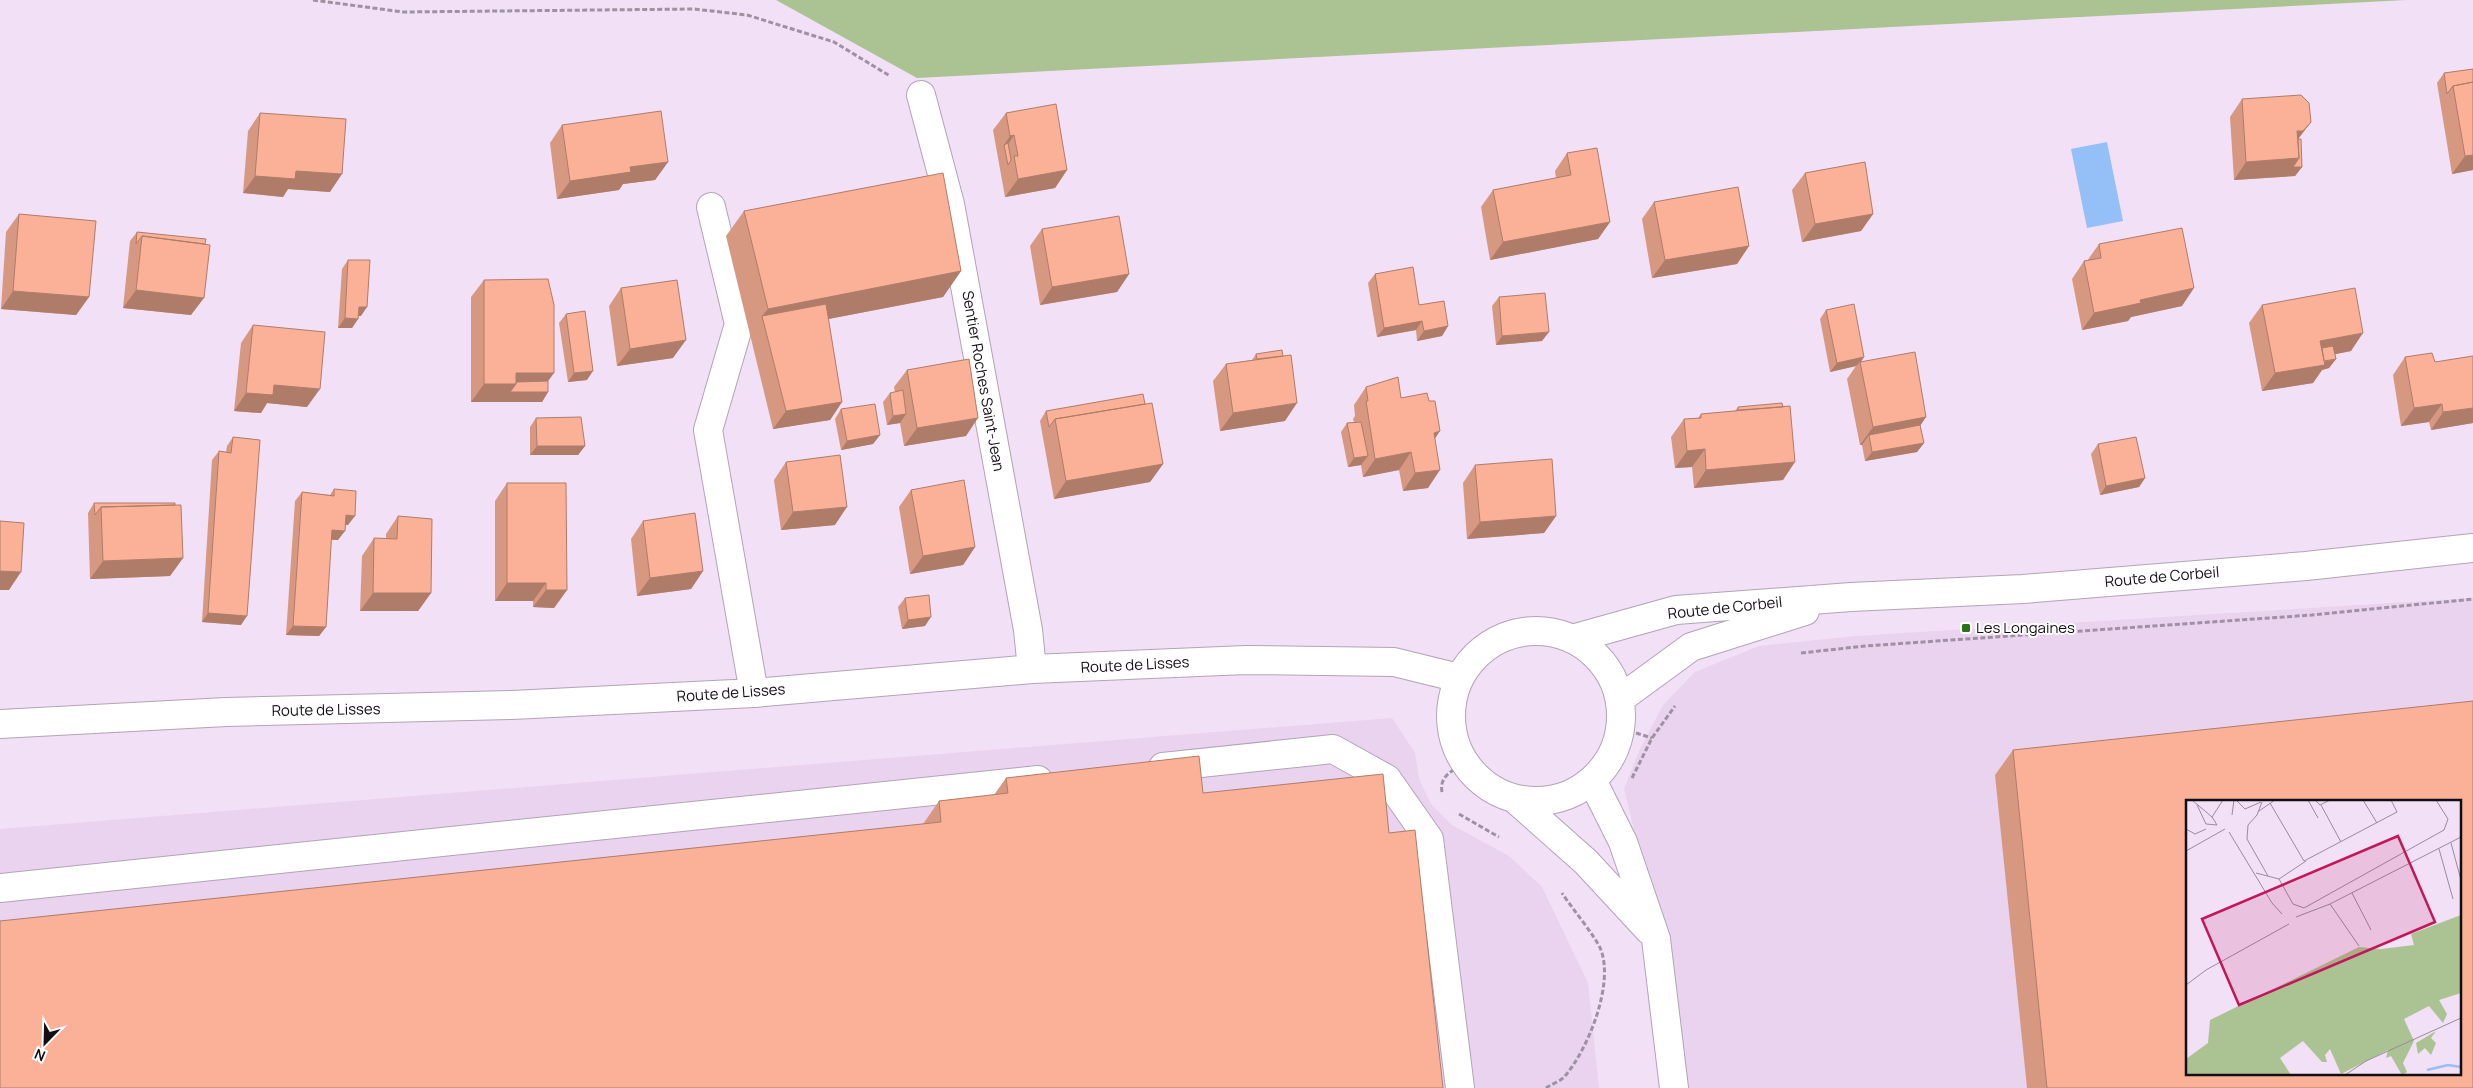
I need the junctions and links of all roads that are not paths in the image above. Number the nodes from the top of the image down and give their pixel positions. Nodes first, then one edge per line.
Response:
1 (921, 95) road end
2 (711, 207) dead end
3 (2473, 548) edge
4 (1851, 597) junction
5 (1572, 639) junction
6 (1032, 669) junction
7 (1459, 678) junction
8 (754, 693) junction
9 (1620, 699) junction
10 (0, 724) edge
11 (1136, 770) edge
12 (1066, 777) edge
13 (1592, 780) junction
14 (1515, 799) junction
15 (0, 888) edge
16 (1656, 939) junction
17 (1460, 1088) edge
18 (1674, 1088) edge

1 - 6 street, Sentier Roches Saint-Jean
2 - 8 street
3 - 4 street, Route de Corbeil
4 - 5 street, Route de Corbeil
4 - 9 street, Route de Corbeil
5 - 7 street
5 - 9 street
6 - 7 street, Route de Lisses
6 - 8 street, Route de Lisses
7 - 14 street
8 - 10 street, Route de Lisses
9 - 13 street
11 - 17 street
12 - 15 street
13 - 14 street
13 - 16 street
14 - 16 street
16 - 18 street

